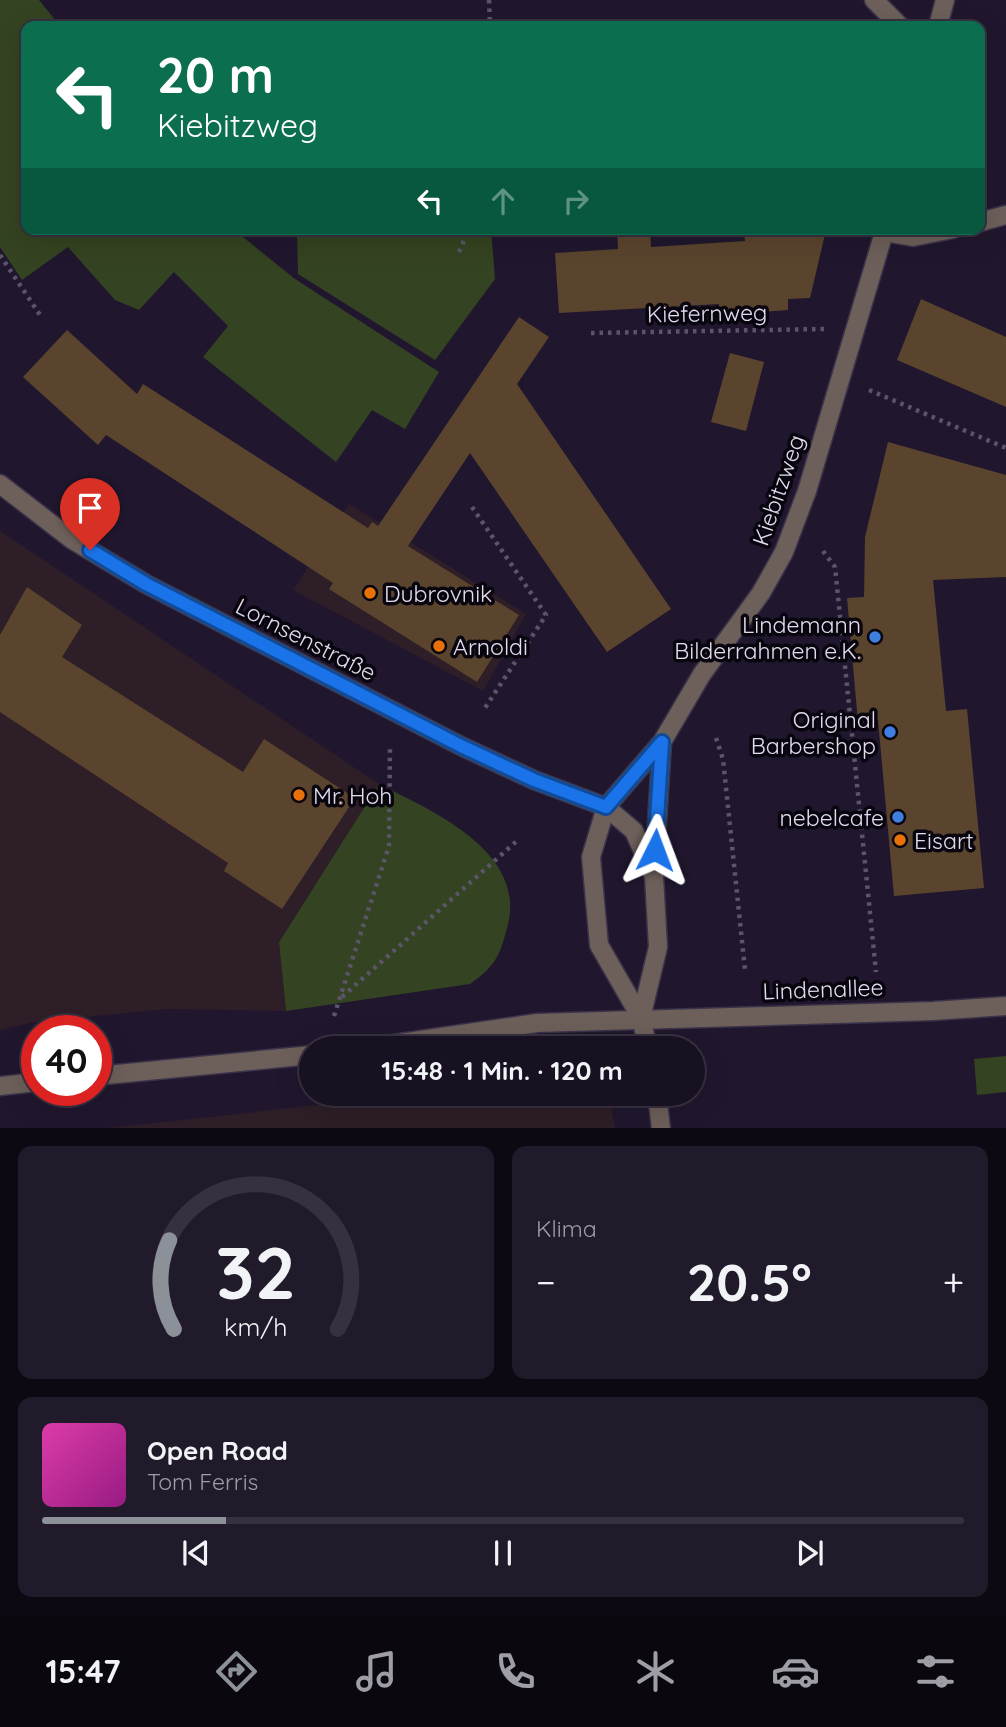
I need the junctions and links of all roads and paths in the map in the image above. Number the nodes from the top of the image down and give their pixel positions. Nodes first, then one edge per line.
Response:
1 (489, 0) edge
2 (874, 0) edge
3 (945, 0) edge
4 (490, 21) edge
5 (895, 21) edge
6 (939, 21) edge
7 (1006, 215) edge
8 (985, 221) edge
9 (466, 235) edge
10 (882, 235) edge
11 (905, 235) edge
12 (923, 235) edge
13 (459, 252) dead end
14 (0, 255) edge
15 (42, 318) dead end
16 (824, 329) dead end
17 (591, 333) dead end
18 (869, 390) dead end
19 (1006, 448) edge
20 (0, 484) edge
21 (472, 506) dead end
22 (823, 551) dead end
23 (484, 711) dead end
24 (716, 738) dead end
25 (662, 742) junction
26 (390, 748) dead end
27 (606, 807) junction
28 (519, 839) dead end
29 (654, 876) junction
30 (745, 970) dead end
31 (876, 972) dead end
32 (340, 998) junction
33 (1006, 1006) edge
34 (334, 1016) dead end
35 (641, 1018) junction
36 (444, 1036) edge
37 (645, 1036) edge
38 (299, 1056) edge
39 (112, 1074) edge
40 (21, 1084) edge
41 (0, 1086) edge
42 (659, 1106) edge
43 (662, 1128) edge

1 - 4 path
2 - 5 street
3 - 6 street
7 - 8 street
9 - 13 path
10 - 25 street, Kiebitzweg
11 - 12 street
14 - 15 path
16 - 17 path, Kiefernweg
18 - 19 path
20 - 27 street, Lornsenstraße
21 - 23 path
22 - 31 path
24 - 30 path
25 - 27 street, Kiebitzweg
25 - 29 street, Kiebitzweg
26 - 32 path
27 - 29 street, Lornsenstraße
27 - 35 street, Lornsenstraße
28 - 32 path
29 - 35 street, Lornsenstraße
32 - 34 path
33 - 35 street, Lindenallee
35 - 36 street, Lindenallee
35 - 37 street, Lornsenstraße
38 - 39 street
40 - 41 street
42 - 43 street

